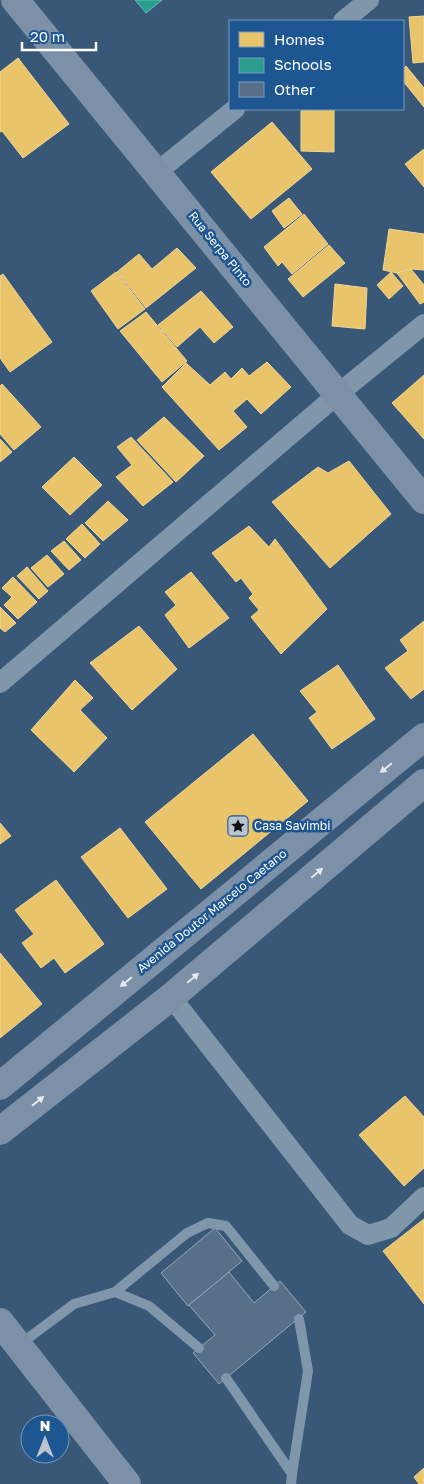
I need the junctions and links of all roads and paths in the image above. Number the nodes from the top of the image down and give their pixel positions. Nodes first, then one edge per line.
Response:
1 (4, 0) edge
2 (15, 0) edge
3 (369, 0) edge
4 (0, 4) edge
5 (344, 20) edge
6 (234, 110) edge
7 (157, 172) junction
8 (424, 324) edge
9 (338, 394) junction
10 (424, 500) edge
11 (0, 683) edge
12 (424, 737) edge
13 (424, 783) edge
14 (171, 997) junction
15 (0, 1086) edge
16 (0, 1131) edge
17 (424, 1197) edge
18 (274, 1286) dead end
19 (116, 1292) junction
20 (298, 1319) dead end
21 (0, 1322) edge
22 (18, 1345) junction
23 (199, 1348) dead end
24 (226, 1378) dead end
25 (292, 1479) edge
26 (127, 1484) edge

1 - 4 street
2 - 7 street, Rua Serpa Pinto
3 - 5 street
6 - 7 street
7 - 9 street, Rua Serpa Pinto
8 - 9 street
9 - 10 street, Rua Serpa Pinto
9 - 11 street
12 -> 15 street, Avenida Doutor Marcelo Caetano
14 -> 13 street
16 -> 14 street
14 - 17 street
18 - 19 lane
19 - 22 lane
19 - 23 lane
20 - 25 lane
21 - 22 street
22 - 26 street
24 - 25 lane

